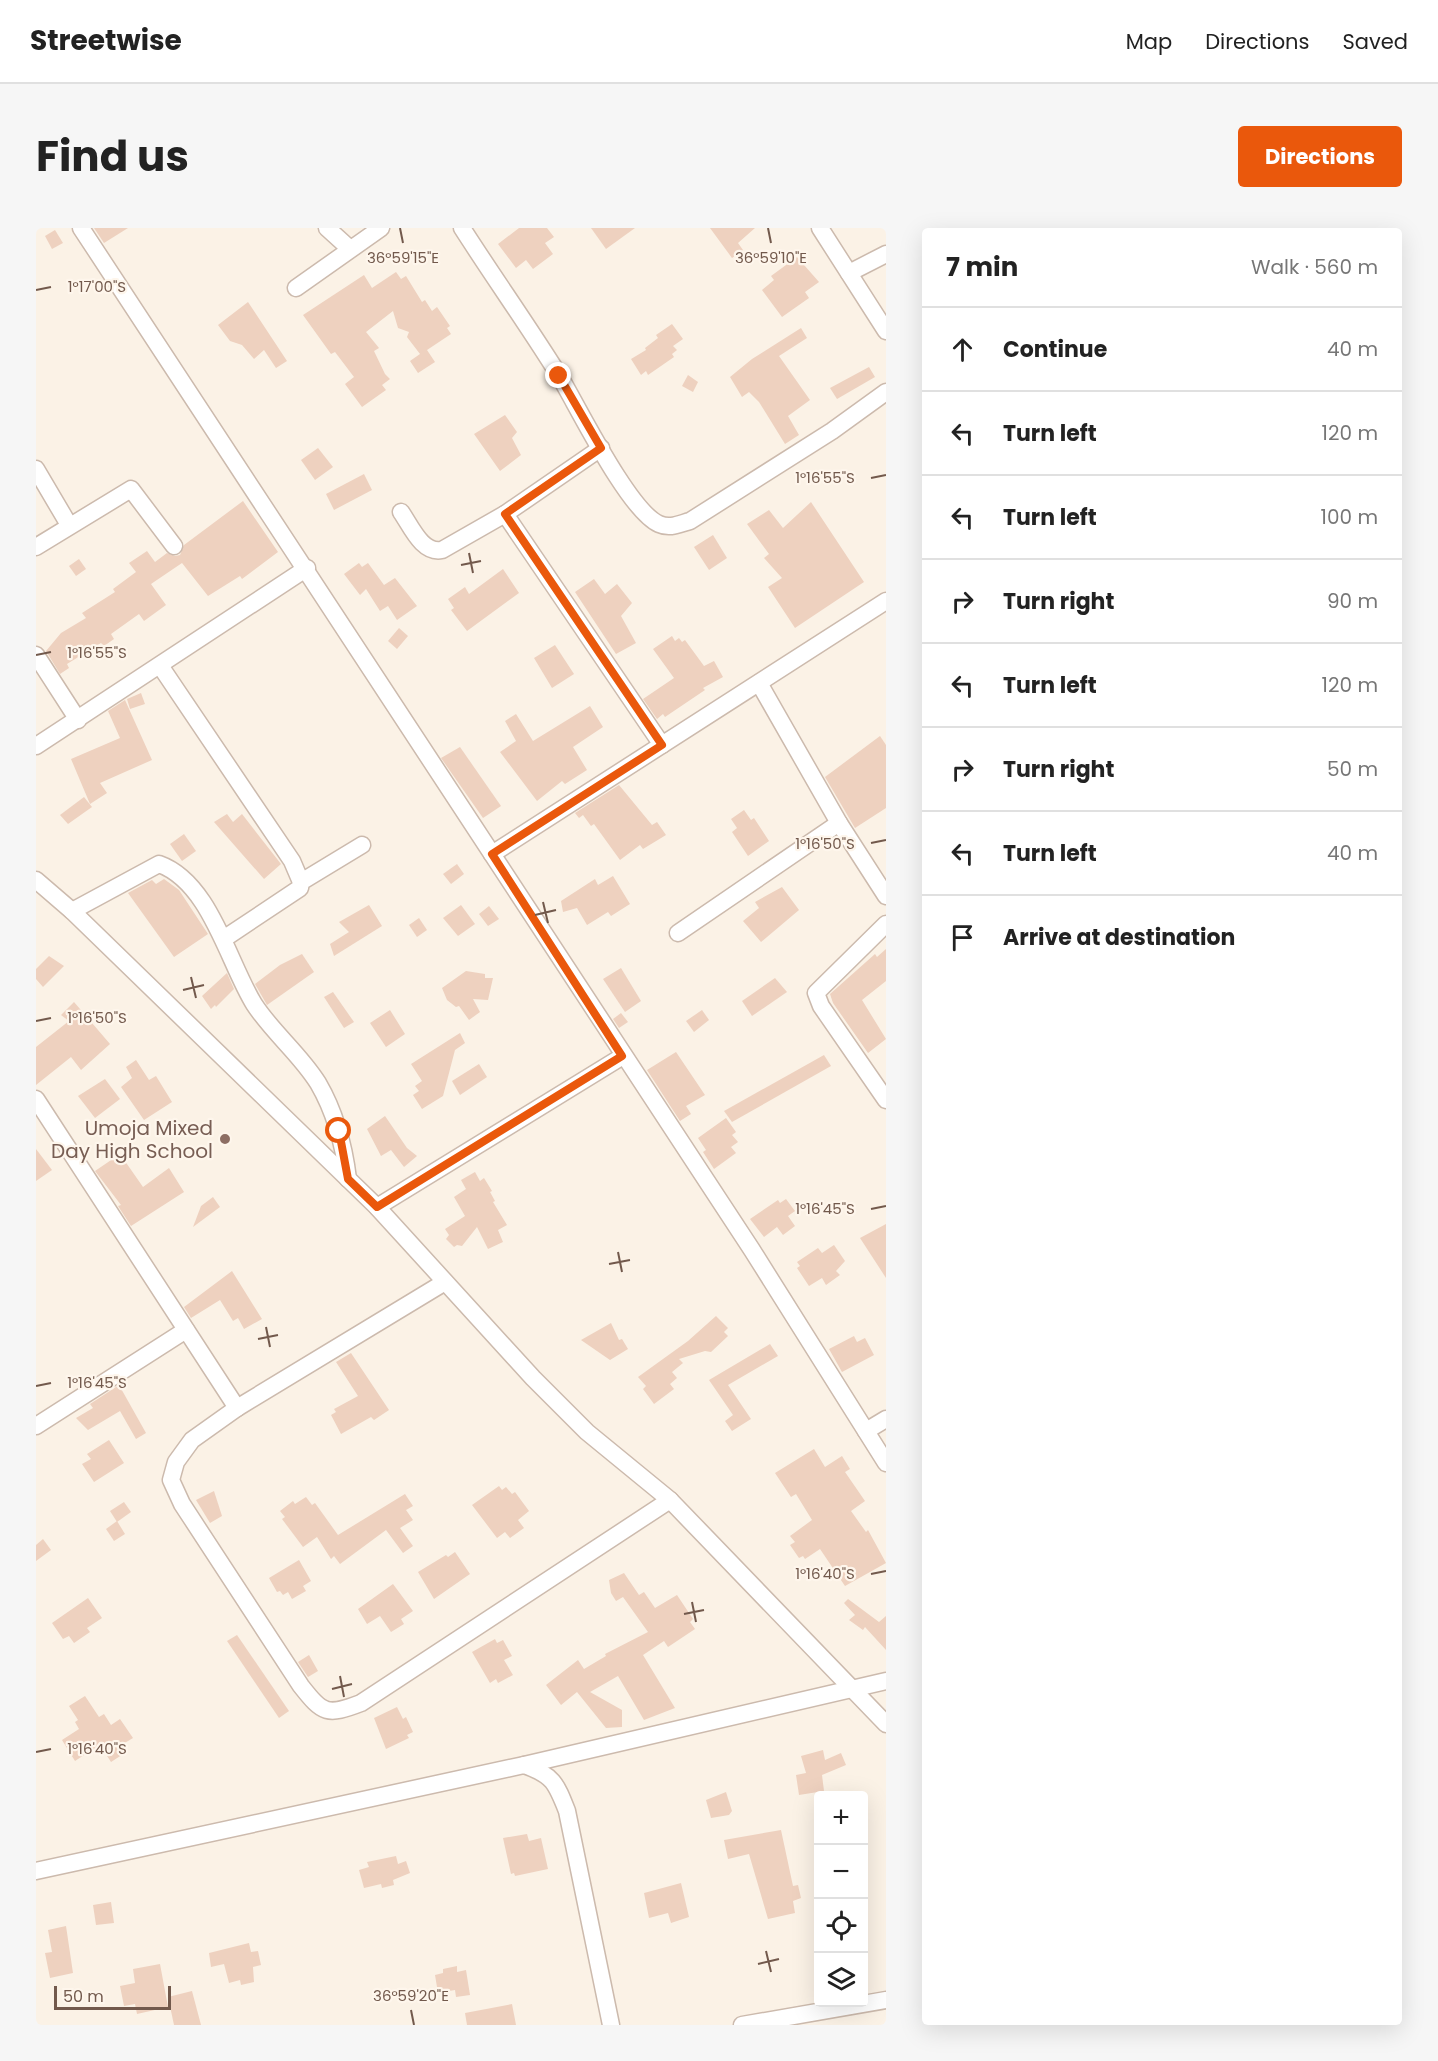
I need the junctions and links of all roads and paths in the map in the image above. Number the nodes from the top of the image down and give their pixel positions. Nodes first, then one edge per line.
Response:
1 (81, 228) edge
2 (327, 228) edge
3 (381, 228) edge
4 (462, 228) edge
5 (820, 228) edge
6 (349, 248) junction
7 (886, 254) edge
8 (849, 273) junction
9 (296, 288) dead end
10 (886, 331) edge
11 (886, 392) edge
12 (601, 448) junction
13 (36, 469) edge
14 (401, 512) dead end
15 (505, 514) junction
16 (69, 525) junction
17 (174, 546) dead end
18 (36, 547) edge
19 (307, 568) junction
20 (886, 601) edge
21 (36, 655) edge
22 (161, 667) junction
23 (759, 683) junction
24 (78, 720) junction
25 (662, 745) junction
26 (36, 746) edge
27 (839, 823) junction
28 (362, 845) dead end
29 (492, 854) junction
30 (36, 880) edge
31 (301, 882) junction
32 (886, 896) edge
33 (72, 910) junction
34 (886, 924) edge
35 (678, 933) dead end
36 (225, 938) junction
37 (622, 1056) junction
38 (36, 1099) edge
39 (886, 1100) edge
40 (348, 1179) junction
41 (377, 1207) junction
42 (445, 1282) junction
43 (186, 1330) junction
44 (237, 1408) junction
45 (886, 1419) edge
46 (36, 1426) edge
47 (866, 1431) junction
48 (886, 1463) edge
49 (670, 1500) junction
50 (886, 1681) edge
51 (854, 1691) junction
52 (886, 1724) edge
53 (524, 1765) junction
54 (36, 1871) edge
55 (886, 2000) edge
56 (833, 2010) junction
57 (611, 2025) edge
58 (742, 2025) edge
59 (843, 2025) edge

1 - 19 street
2 - 6 street
3 - 6 street
4 - 12 street
5 - 8 street
6 - 9 street
7 - 8 street
8 - 10 street
11 - 12 street
12 - 15 street
13 - 16 street
14 - 15 street
15 - 25 street
16 - 17 street
16 - 18 street
19 - 22 street
19 - 29 street
20 - 23 street
21 - 24 street
22 - 24 street
22 - 31 street
23 - 25 street
23 - 27 street
24 - 26 street
25 - 29 street
27 - 32 street
27 - 35 street
28 - 31 street
29 - 37 street
30 - 33 street
31 - 36 street
33 - 36 street
33 - 40 street
34 - 39 street
36 - 40 street
37 - 41 street
37 - 47 street
38 - 43 street
40 - 41 street
41 - 42 street
42 - 44 street
42 - 49 street
43 - 44 street
43 - 46 street
44 - 49 street
45 - 47 street
47 - 48 street
49 - 51 street
50 - 51 street
51 - 52 street
51 - 53 street
53 - 54 street
53 - 57 street
55 - 56 street
56 - 58 street
56 - 59 street

